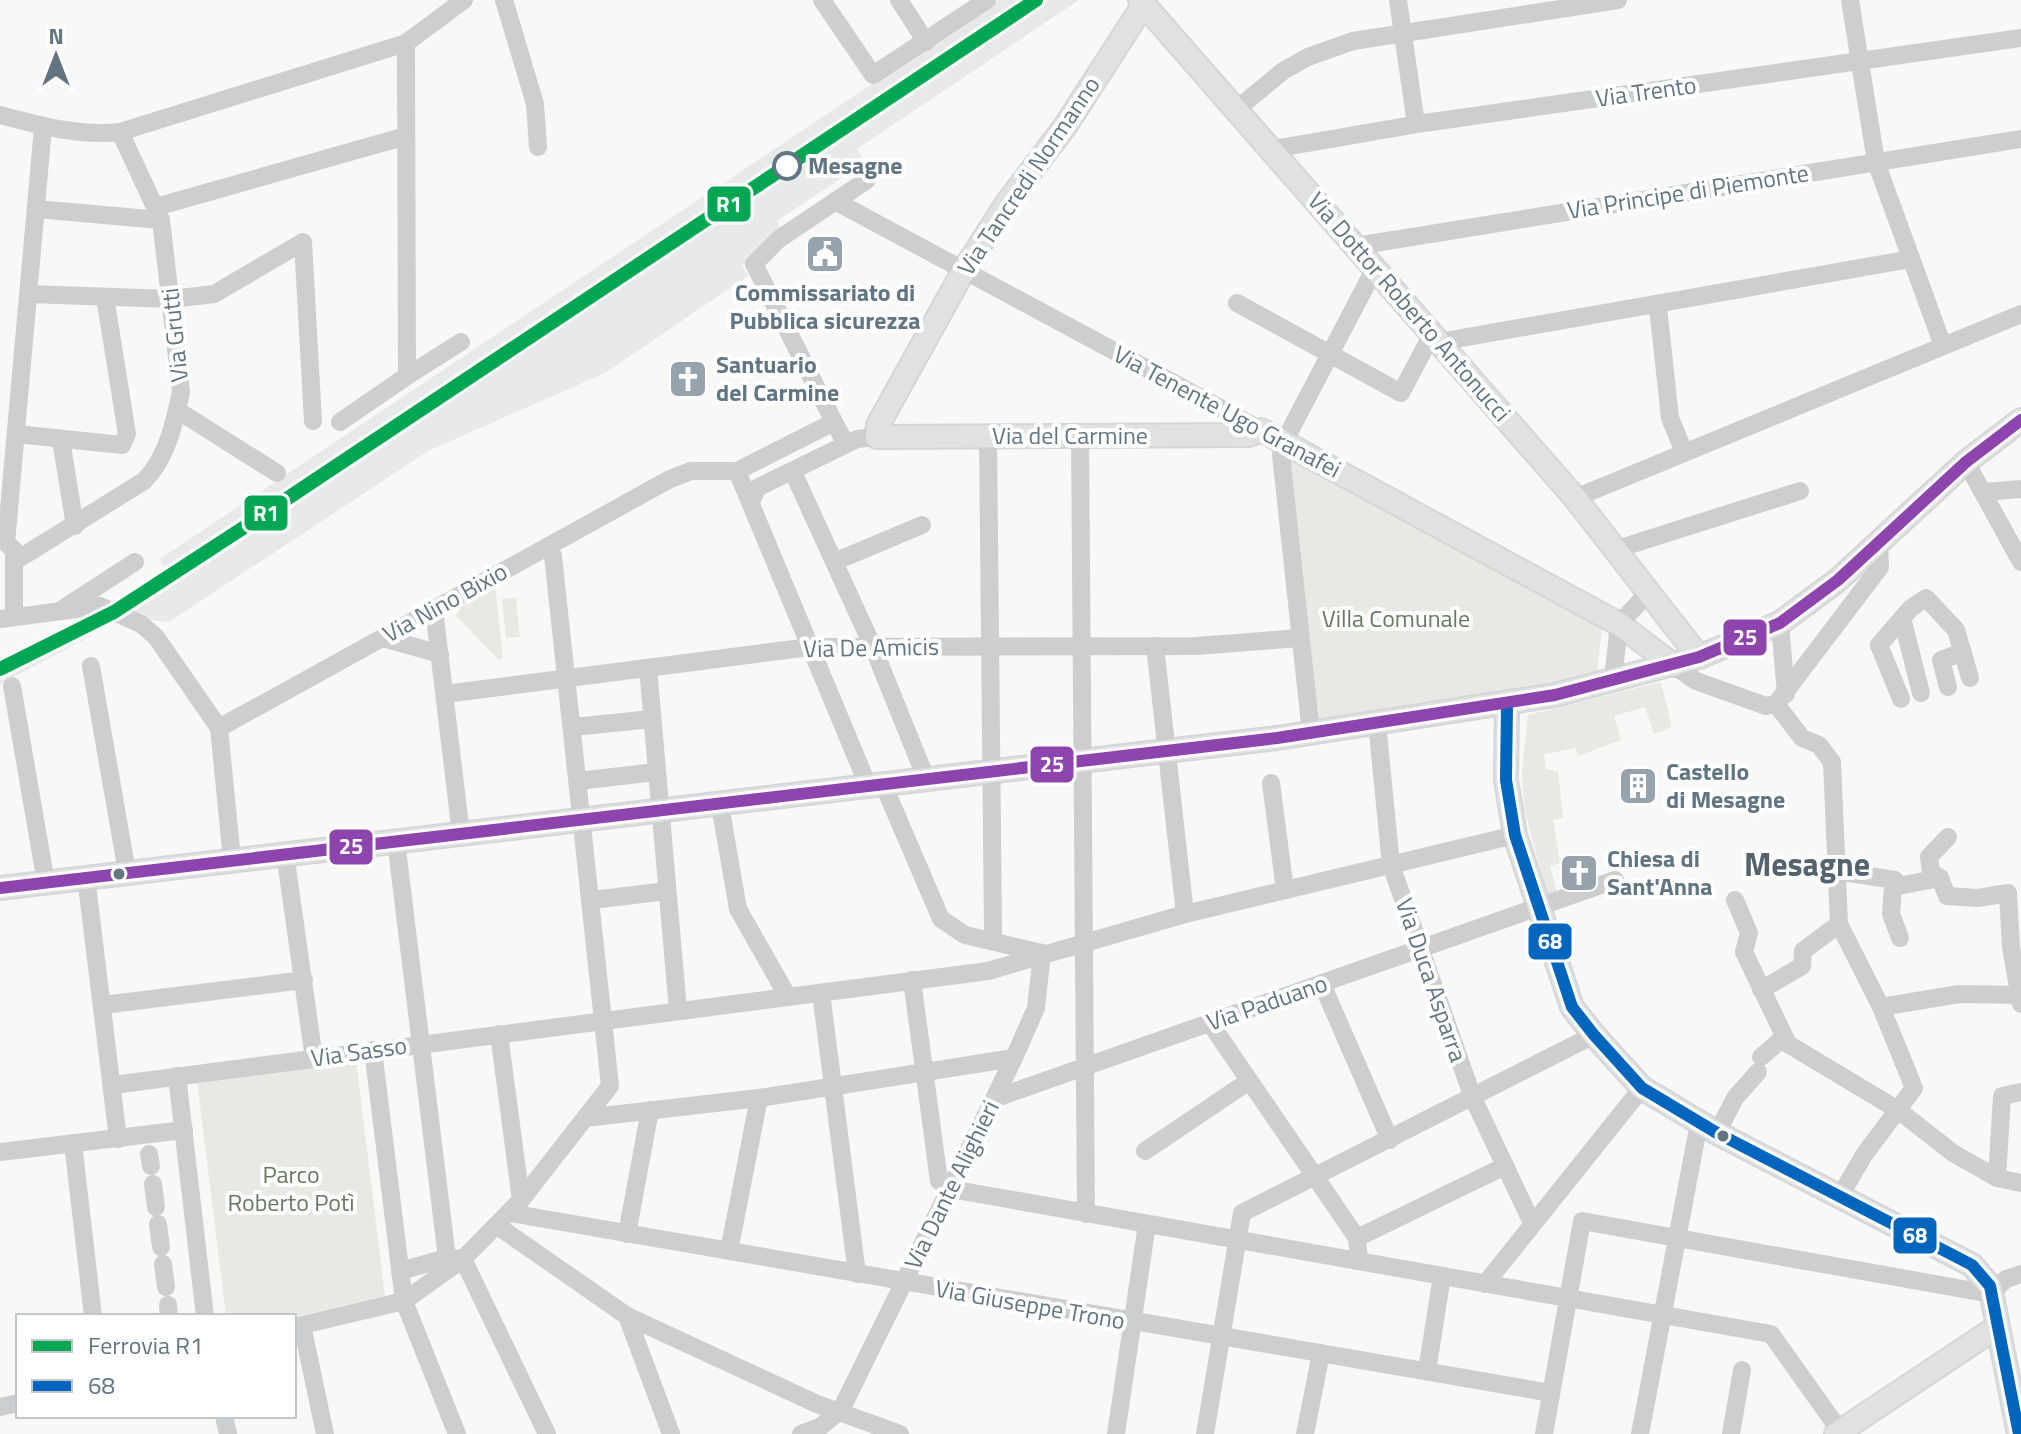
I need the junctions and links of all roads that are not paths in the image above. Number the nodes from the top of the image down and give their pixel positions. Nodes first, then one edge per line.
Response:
1 (464, 0) edge
2 (504, 0) edge
3 (822, 0) edge
4 (899, 0) edge
5 (987, 0) edge
6 (1398, 0) edge
7 (1618, 0) edge
8 (1850, 0) edge
9 (1145, 1) edge
10 (1402, 32) junction
11 (2021, 38) edge
12 (926, 42) junction
13 (406, 43) junction
14 (1860, 61) junction
15 (1237, 109) junction
16 (0, 115) edge
17 (1416, 124) junction
18 (43, 127) junction
19 (120, 132) junction
20 (406, 136) junction
21 (2021, 139) edge
22 (538, 147) dead end
23 (1273, 149) junction
24 (1876, 162) junction
25 (867, 180) dead end
26 (835, 201) junction
27 (36, 209) junction
28 (158, 214) junction
29 (1356, 246) junction
30 (1911, 259) junction
31 (964, 270) junction
32 (1374, 270) junction
33 (28, 294) junction
34 (105, 297) junction
35 (172, 299) junction
36 (1237, 303) dead end
37 (1658, 307) junction
38 (2021, 314) edge
39 (1436, 338) junction
40 (461, 342) dead end
41 (1943, 346) junction
42 (1330, 354) junction
43 (407, 376) junction
44 (177, 410) junction
45 (2021, 420) edge
46 (313, 421) dead end
47 (340, 422) dead end
48 (834, 422) junction
49 (1261, 430) junction
50 (16, 434) junction
51 (1080, 436) junction
52 (877, 437) junction
53 (988, 437) junction
54 (61, 440) junction
55 (1284, 442) junction
56 (846, 444) junction
57 (1684, 452) junction
58 (1960, 468) junction
59 (737, 471) junction
60 (793, 472) junction
61 (277, 473) dead end
62 (2021, 489) edge
63 (1800, 491) dead end
64 (1985, 492) junction
65 (1575, 498) junction
66 (752, 500) junction
67 (922, 525) dead end
68 (75, 526) junction
69 (3, 542) edge
70 (1879, 545) junction
71 (548, 546) junction
72 (1617, 549) junction
73 (15, 561) junction
74 (135, 562) dead end
75 (834, 562) junction
76 (2021, 562) edge
77 (1650, 591) junction
78 (434, 609) junction
79 (59, 612) junction
80 (7, 617) edge
81 (1902, 618) junction
82 (1780, 623) junction
83 (1619, 624) junction
84 (383, 638) junction
85 (1300, 638) junction
86 (989, 646) junction
87 (1081, 646) junction
88 (1155, 646) junction
89 (809, 647) junction
90 (873, 647) junction
91 (1963, 652) junction
92 (440, 654) junction
93 (1699, 657) junction
94 (1673, 665) junction
95 (91, 666) dead end
96 (648, 668) junction
97 (566, 678) junction
98 (1970, 678) dead end
99 (1613, 680) junction
100 (12, 686) dead end
101 (1948, 687) dead end
102 (1921, 693) dead end
103 (445, 694) junction
104 (1781, 699) junction
105 (1901, 699) dead end
106 (1507, 705) junction
107 (652, 719) junction
108 (1377, 723) junction
109 (573, 727) junction
110 (219, 728) junction
111 (1311, 733) junction
112 (1166, 752) junction
113 (1084, 761) junction
114 (656, 772) junction
115 (991, 773) junction
116 (578, 781) junction
117 (927, 781) junction
118 (1271, 783) dead end
119 (876, 787) junction
120 (720, 805) junction
121 (660, 812) junction
122 (583, 821) junction
123 (461, 834) junction
124 (1515, 835) junction
125 (1948, 837) dead end
126 (396, 841) junction
127 (285, 853) junction
128 (232, 859) junction
129 (1391, 865) junction
130 (1837, 871) junction
131 (127, 872) junction
132 (86, 877) junction
133 (1940, 878) junction
134 (1615, 880) dead end
135 (1889, 882) junction
136 (46, 883) junction
137 (0, 888) edge
138 (1285, 890) junction
139 (667, 891) junction
140 (2012, 899) edge
141 (592, 900) junction
142 (1735, 900) dead end
143 (1538, 906) junction
144 (1185, 914) junction
145 (1839, 924) junction
146 (993, 932) dead end
147 (1900, 938) dead end
148 (1082, 942) junction
149 (1421, 950) junction
150 (1042, 953) junction
151 (304, 980) junction
152 (912, 980) junction
153 (1322, 984) junction
154 (1761, 990) junction
155 (821, 993) junction
156 (2020, 995) edge
157 (788, 997) junction
158 (2021, 1004) edge
159 (103, 1005) junction
160 (1881, 1007) junction
161 (678, 1010) junction
162 (605, 1020) junction
163 (1210, 1023) junction
164 (499, 1034) junction
165 (1594, 1035) junction
166 (1784, 1037) junction
167 (421, 1044) junction
168 (373, 1050) junction
169 (1014, 1058) junction
170 (314, 1059) junction
171 (1083, 1068) junction
172 (925, 1071) junction
173 (177, 1076) junction
174 (1249, 1081) junction
175 (835, 1083) junction
176 (113, 1085) junction
177 (1642, 1088) junction
178 (2021, 1092) edge
179 (759, 1098) junction
180 (996, 1098) junction
181 (1473, 1098) junction
182 (650, 1110) junction
183 (1898, 1110) junction
184 (585, 1118) junction
185 (1708, 1128) junction
186 (184, 1130) junction
187 (118, 1139) junction
188 (1390, 1140) junction
189 (73, 1143) junction
190 (1145, 1151) dead end
191 (0, 1152) edge
192 (1505, 1166) junction
193 (151, 1168) dead end
194 (1315, 1177) junction
195 (2010, 1181) edge
196 (951, 1189) junction
197 (1840, 1196) junction
198 (510, 1213) junction
199 (1086, 1214) junction
200 (1532, 1223) junction
201 (1147, 1224) junction
202 (627, 1234) junction
203 (1676, 1237) junction
204 (1357, 1238) junction
205 (1238, 1240) junction
206 (729, 1251) junction
207 (455, 1258) junction
208 (1359, 1261) junction
209 (400, 1271) junction
210 (857, 1274) junction
211 (2021, 1274) edge
212 (1442, 1276) junction
213 (904, 1282) junction
214 (1485, 1284) junction
215 (1991, 1294) junction
216 (1568, 1298) junction
217 (404, 1301) junction
218 (168, 1302) edge
219 (93, 1314) edge
220 (205, 1314) edge
221 (1663, 1315) junction
222 (627, 1316) junction
223 (1132, 1323) junction
224 (298, 1326) edge
225 (1997, 1327) junction
226 (1222, 1338) junction
227 (1321, 1353) junction
228 (1742, 1370) dead end
229 (1427, 1371) junction
230 (1551, 1393) junction
231 (841, 1410) junction
232 (1838, 1432) edge
233 (325, 1434) edge
234 (457, 1434) edge
235 (547, 1434) edge
236 (671, 1434) edge
237 (801, 1434) edge
238 (900, 1434) edge
239 (1116, 1434) edge
240 (1205, 1434) edge
241 (1305, 1434) edge
242 (1544, 1434) edge
243 (1640, 1434) edge
244 (1731, 1434) edge
245 (2019, 1434) edge

1 - 13 street
2 - 22 street
3 - 12 street
4 - 12 street
5 - 12 street
6 - 10 street
7 - 10 street
8 - 14 street
9 - 15 main road, Via Dottor Roberto Antonucci
9 - 31 main road, Via Tancredi Normanno
10 - 15 street
10 - 17 street
11 - 14 street, Via Trento
13 - 19 street
13 - 20 street
14 - 17 street, Via Trento
14 - 24 street
15 - 23 main road, Via Dottor Roberto Antonucci
16 - 18 street
17 - 23 street, Via Trento
18 - 19 street
18 - 27 street
19 - 28 street, Via Grutti
20 - 28 street
20 - 43 street
21 - 24 street, Via Principe di Piemonte
23 - 29 main road, Via Dottor Roberto Antonucci
24 - 29 street, Via Principe di Piemonte
24 - 30 street
25 - 26 street
26 - 31 street, Via Tenente Ugo Granafei
26 - 48 street
27 - 28 street
27 - 33 street
28 - 35 street, Via Grutti
29 - 32 main road, Via Dottor Roberto Antonucci
30 - 37 street
30 - 41 street
31 - 49 street, Via Tenente Ugo Granafei
31 - 52 main road, Via Tancredi Normanno
32 - 39 main road, Via Dottor Roberto Antonucci
32 - 42 street
33 - 34 street
33 - 50 street
34 - 35 street
34 - 54 street
35 - 44 street, Via Grutti
35 - 46 street
36 - 42 street
37 - 39 street
37 - 57 street
38 - 41 street
39 - 42 street
39 - 65 main road, Via Dottor Roberto Antonucci
40 - 43 street
41 - 57 street
42 - 55 street
43 - 47 street
44 - 61 street
44 - 68 street, Via Grutti
45 - 58 main road
48 - 56 street
48 - 59 street
49 - 51 main road, Via del Carmine
49 - 55 main road, Via Tenente Ugo Granafei
50 - 54 street
50 - 69 street
51 - 53 main road, Via del Carmine
51 - 87 street
52 - 53 main road, Via del Carmine
52 - 56 street
53 - 86 street
54 - 68 street
55 - 83 main road, Via Tenente Ugo Granafei
55 - 85 street
56 - 60 street
57 - 65 street
58 - 64 street
58 - 70 main road
59 - 66 street
59 - 71 street, Via Nino Bixio
60 - 66 street
60 - 75 street
62 - 64 street
63 - 72 street
64 - 76 street
65 - 72 main road, Via Dottor Roberto Antonucci
66 - 89 street
67 - 75 street
68 - 73 street, Via Grutti
69 - 73 street
70 - 82 main road
70 - 104 street
71 - 78 street, Via Nino Bixio
71 - 97 street
72 - 77 main road, Via Dottor Roberto Antonucci
73 - 80 street
74 - 79 street
75 - 90 street
77 - 83 street
77 - 93 main road, Via Dottor Roberto Antonucci
78 - 84 street, Via Nino Bixio
78 - 92 street
79 - 80 street
79 - 110 street
81 - 91 street
81 - 102 street
81 - 105 street
82 - 93 main road
82 - 104 street
83 - 94 main road, Via Tenente Ugo Granafei
83 - 99 street
84 - 92 street
84 - 110 street, Via Nino Bixio
85 - 88 street, Via De Amicis
85 - 111 street
86 - 87 street, Via De Amicis
86 - 90 street, Via De Amicis
86 - 115 street
87 - 88 street, Via De Amicis
87 - 113 street
88 - 112 street
89 - 90 street, Via De Amicis
89 - 96 street, Via De Amicis
89 - 119 street
90 - 117 street
91 - 98 street
91 - 101 street
92 - 103 street
93 - 94 main road
94 - 99 main road
94 - 104 street
95 - 131 street
96 - 97 street, Via De Amicis
96 - 107 street
97 - 103 street, Via De Amicis
97 - 109 street
99 - 106 main road
100 - 136 street
103 - 123 street
104 - 130 street
106 - 108 main road
106 - 124 main road
107 - 109 street
107 - 114 street
108 - 111 main road
108 - 129 street, Via Duca Asparra
109 - 116 street
110 - 128 street
111 - 112 main road
112 - 113 main road
112 - 144 street
113 - 115 main road
113 - 148 street
114 - 116 street
114 - 121 street
115 - 117 main road
115 - 146 street
116 - 122 street
117 - 119 main road
118 - 138 street
119 - 120 main road
119 - 150 street
120 - 121 main road
120 - 157 street
121 - 122 main road
121 - 139 street
122 - 123 main road
122 - 141 street
123 - 126 main road
124 - 129 street
124 - 143 main road
125 - 133 street
126 - 127 main road
126 - 167 street
127 - 128 main road
127 - 151 street
128 - 131 main road
129 - 138 street
129 - 149 street, Via Duca Asparra
130 - 135 street
130 - 145 street
131 - 132 main road
132 - 136 main road
132 - 159 street
133 - 135 street
133 - 140 street
134 - 143 street, Via Paduano
135 - 147 street
136 - 137 main road
138 - 144 street
139 - 141 street
139 - 161 street
140 - 156 street
141 - 162 street
142 - 154 street
143 - 149 street, Via Paduano
143 - 165 main road
144 - 148 street
145 - 154 street
145 - 160 street
148 - 150 street
148 - 171 street
149 - 153 street, Via Paduano
149 - 181 street, Via Duca Asparra
150 - 152 street, Via Sasso
150 - 169 street, Via Dante Alighieri
151 - 159 street
151 - 170 street
152 - 155 street, Via Sasso
152 - 172 street
153 - 163 street, Via Paduano
153 - 188 street
154 - 166 street
155 - 157 street, Via Sasso
155 - 175 street
156 - 158 street
156 - 160 street
157 - 161 street, Via Sasso
159 - 176 street
160 - 183 street
161 - 162 street, Via Sasso
162 - 164 street, Via Sasso
162 - 184 street
163 - 171 street, Via Paduano
163 - 174 street
164 - 167 street, Via Sasso
164 - 198 street
165 - 177 main road
165 - 181 street
166 - 183 street
166 - 185 street
167 - 168 street, Via Sasso
167 - 207 street
168 - 170 street, Via Sasso
168 - 209 street
169 - 172 street
169 - 180 street, Via Dante Alighieri
170 - 173 street, Via Sasso
171 - 180 street, Via Paduano
171 - 199 street
172 - 175 street
172 - 196 street
173 - 176 street, Via Sasso
173 - 186 street
174 - 190 street
174 - 194 street
175 - 179 street
175 - 210 street
176 - 187 street
177 - 185 main road
177 - 200 street
178 - 195 street
179 - 182 street
179 - 206 street
180 - 196 street, Via Dante Alighieri
181 - 188 street
181 - 192 street, Via Duca Asparra
182 - 184 street
182 - 202 street
183 - 195 street
183 - 197 street
184 - 198 street
185 - 197 main road
185 - 203 street
186 - 187 street
186 - 220 street
187 - 189 street
188 - 194 street
189 - 191 street
189 - 219 street
192 - 200 street, Via Duca Asparra
192 - 204 street
193 - 218 street
194 - 204 street
194 - 205 street
196 - 199 street
196 - 213 street, Via Dante Alighieri
197 - 215 main road
198 - 202 street, Via Giuseppe Trono
198 - 207 street
198 - 222 street
199 - 201 street
200 - 214 street
201 - 205 street
201 - 223 street
202 - 206 street, Via Giuseppe Trono
203 - 215 street
203 - 216 street
203 - 221 street
204 - 208 street
205 - 208 street
205 - 226 street
206 - 210 street, Via Giuseppe Trono
207 - 209 street
207 - 217 street
207 - 235 street
208 - 212 street
209 - 217 street
210 - 213 street, Via Giuseppe Trono
211 - 215 street
212 - 214 street
212 - 229 street
213 - 223 street, Via Giuseppe Trono
213 - 231 street, Via Dante Alighieri
214 - 216 street
215 - 225 main road
216 - 221 street
216 - 230 street
217 - 224 street
217 - 234 street
221 - 232 street
221 - 243 street
222 - 231 street
222 - 236 street
223 - 226 street, Via Giuseppe Trono
223 - 239 street
224 - 233 street
225 - 232 main road
225 - 245 main road
226 - 227 street, Via Giuseppe Trono
226 - 240 street
227 - 229 street, Via Giuseppe Trono
227 - 241 street
228 - 244 street
229 - 230 street, Via Giuseppe Trono
230 - 242 street
231 - 237 street
231 - 238 street

